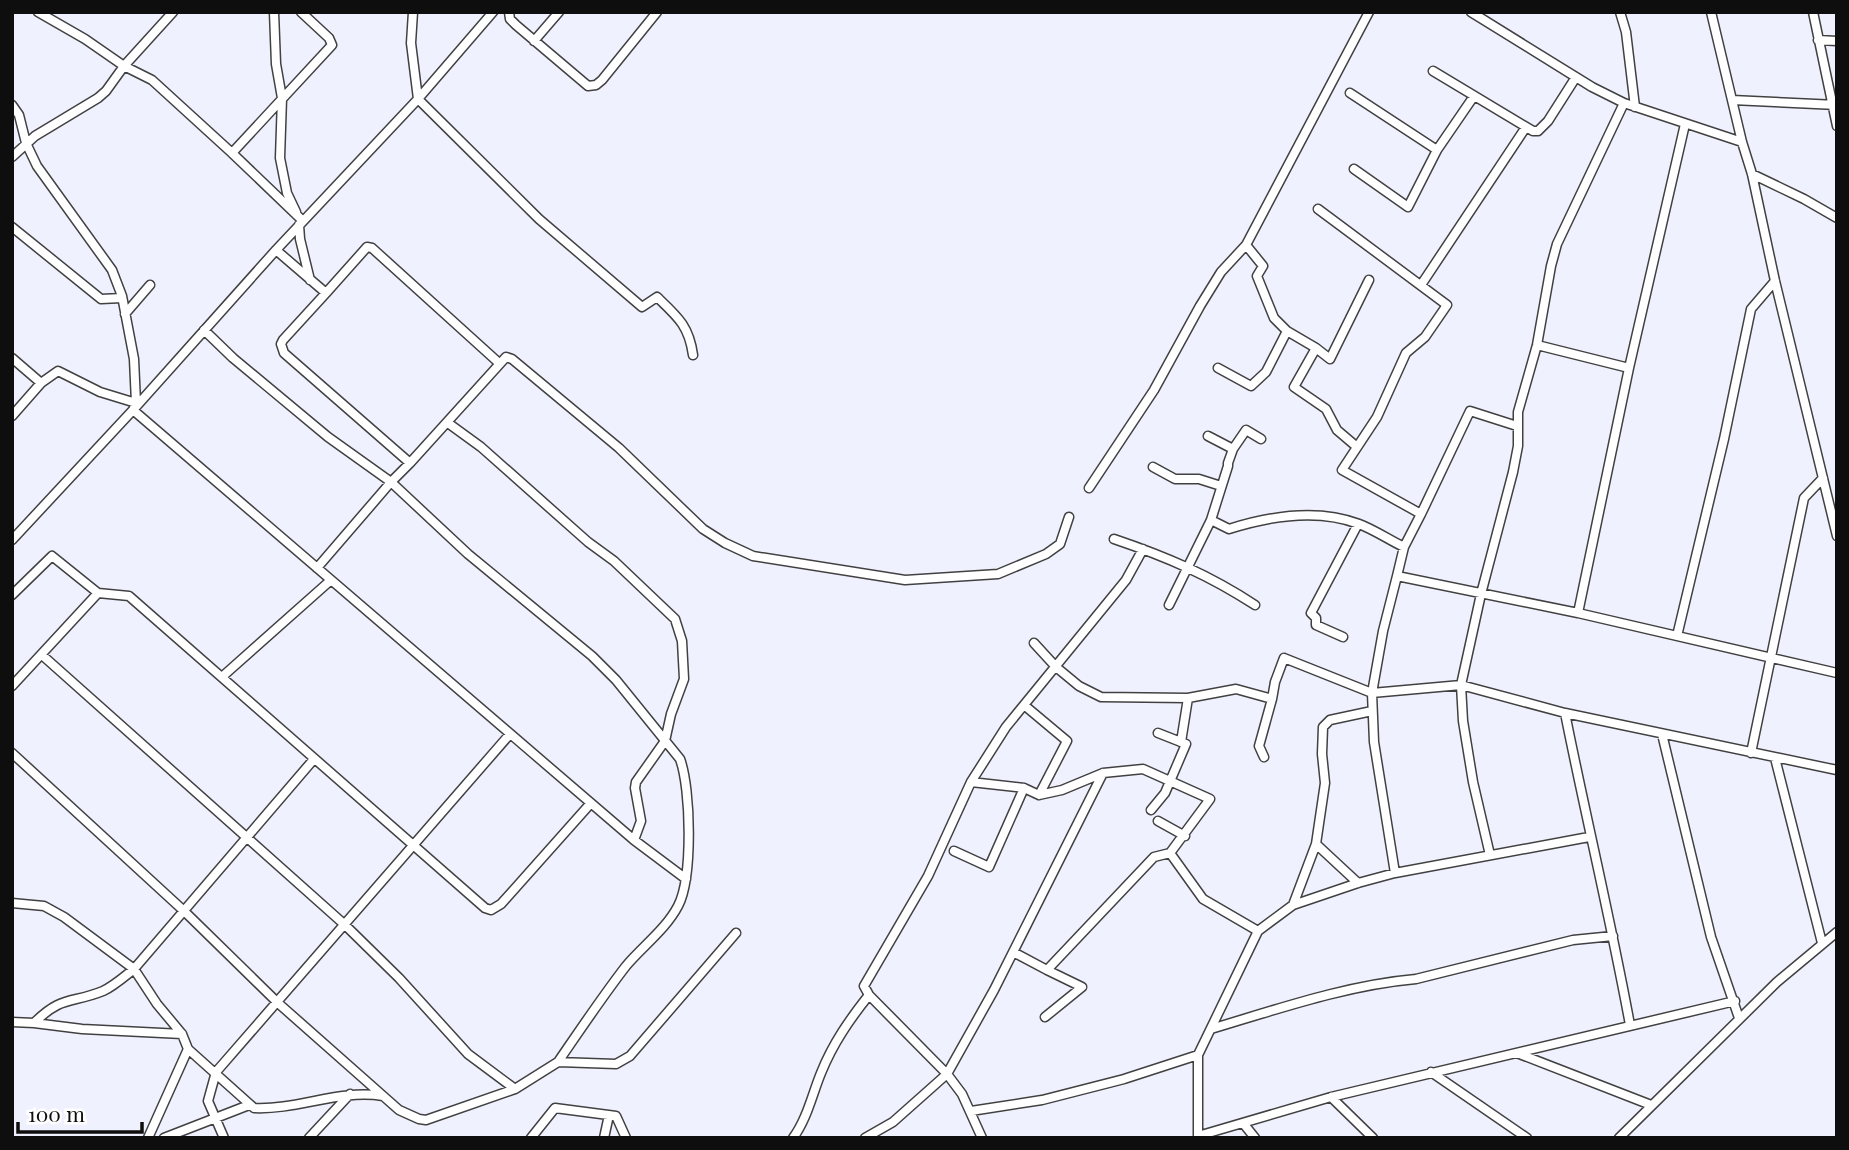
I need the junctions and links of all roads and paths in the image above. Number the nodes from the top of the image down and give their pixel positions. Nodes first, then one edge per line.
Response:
1 (38, 12) edge
2 (173, 12) edge
3 (274, 12) edge
4 (301, 12) edge
5 (413, 12) edge
6 (493, 12) edge
7 (509, 12) edge
8 (559, 12) edge
9 (657, 12) edge
10 (1369, 12) edge
11 (1471, 12) edge
12 (1620, 12) edge
13 (1711, 12) edge
14 (1813, 12) edge
15 (1482, 15) edge
16 (1818, 40) junction
17 (534, 41) junction
18 (1837, 41) edge
19 (124, 66) junction
20 (1433, 71) dead end
21 (1576, 77) junction
22 (1350, 93) dead end
23 (1474, 96) junction
24 (282, 98) junction
25 (418, 99) junction
26 (1732, 100) junction
27 (1624, 103) junction
28 (12, 105) edge
29 (1835, 105) edge
30 (1635, 107) junction
31 (1685, 124) junction
32 (1837, 126) edge
33 (1526, 127) junction
34 (1742, 142) junction
35 (26, 143) junction
36 (1437, 150) junction
37 (232, 153) junction
38 (12, 156) edge
39 (1354, 169) dead end
40 (1752, 174) junction
41 (1318, 209) dead end
42 (1836, 216) edge
43 (300, 221) junction
44 (12, 227) edge
45 (1246, 245) junction
46 (275, 250) junction
47 (310, 280) junction
48 (1369, 280) dead end
49 (1775, 281) junction
50 (150, 285) dead end
51 (1421, 285) junction
52 (326, 293) junction
53 (122, 298) junction
54 (125, 314) junction
55 (204, 330) junction
56 (1287, 331) junction
57 (1537, 345) junction
58 (1316, 348) junction
59 (693, 355) dead end
60 (12, 358) edge
61 (499, 363) junction
62 (1218, 368) dead end
63 (1629, 368) junction
64 (41, 383) junction
65 (135, 407) junction
66 (12, 416) edge
67 (448, 423) junction
68 (1517, 426) junction
69 (1208, 436) dead end
70 (1261, 439) dead end
71 (1357, 447) junction
72 (1233, 449) junction
73 (410, 463) junction
74 (1153, 467) dead end
75 (1823, 478) junction
76 (391, 482) junction
77 (1221, 486) junction
78 (1089, 488) dead end
79 (1421, 514) junction
80 (1069, 517) dead end
81 (1211, 520) junction
82 (1358, 524) junction
83 (1837, 536) edge
84 (1114, 539) dead end
85 (12, 540) edge
86 (1404, 547) junction
87 (1143, 549) junction
88 (1187, 566) junction
89 (317, 568) junction
90 (1397, 576) junction
91 (331, 580) junction
92 (99, 593) junction
93 (1481, 594) junction
94 (12, 595) edge
95 (1169, 605) dead end
96 (1255, 606) dead end
97 (1578, 613) junction
98 (1677, 636) junction
99 (1343, 637) dead end
100 (1034, 643) dead end
101 (43, 655) junction
102 (1770, 659) junction
103 (1056, 667) junction
104 (1837, 673) edge
105 (223, 676) junction
106 (1461, 685) junction
107 (12, 686) edge
108 (1372, 693) junction
109 (1188, 698) junction
110 (1272, 699) junction
111 (1024, 705) junction
112 (1372, 710) junction
113 (1565, 713) junction
114 (1158, 733) dead end
115 (510, 734) junction
116 (1662, 734) junction
117 (665, 741) junction
118 (1181, 742) junction
119 (12, 753) edge
120 (1751, 753) junction
121 (1264, 757) dead end
122 (1775, 758) junction
123 (314, 759) junction
124 (1837, 769) edge
125 (1103, 773) junction
126 (1171, 781) junction
127 (971, 782) junction
128 (1024, 788) junction
129 (1039, 795) junction
130 (591, 803) junction
131 (1152, 810) dead end
132 (1158, 821) dead end
133 (1185, 836) junction
134 (1589, 837) junction
135 (247, 838) junction
136 (634, 840) junction
137 (1316, 844) junction
138 (414, 845) junction
139 (954, 850) dead end
140 (1170, 853) junction
141 (1490, 855) junction
142 (1395, 873) junction
143 (686, 879) junction
144 (1358, 883) junction
145 (12, 903) edge
146 (1293, 905) junction
147 (184, 911) junction
148 (345, 925) junction
149 (1258, 931) junction
150 (1837, 932) edge
151 (736, 933) dead end
152 (1613, 936) junction
153 (1822, 943) junction
154 (1013, 952) junction
155 (134, 969) junction
156 (1046, 970) junction
157 (870, 995) junction
158 (1735, 1001) junction
159 (278, 1003) junction
160 (1045, 1017) dead end
161 (1739, 1018) junction
162 (12, 1022) edge
163 (34, 1023) junction
164 (1630, 1025) junction
165 (1211, 1029) junction
166 (182, 1034) junction
167 (188, 1049) junction
168 (1517, 1053) junction
169 (1198, 1055) junction
170 (558, 1062) junction
171 (216, 1072) junction
172 (1431, 1072) junction
173 (947, 1074) junction
174 (515, 1089) junction
175 (350, 1094) junction
176 (383, 1096) junction
177 (1331, 1097) junction
178 (249, 1105) junction
179 (1651, 1105) junction
180 (971, 1111) junction
181 (609, 1115) junction
182 (214, 1118) junction
183 (1243, 1123) junction
184 (1198, 1137) edge
185 (148, 1138) edge
186 (163, 1138) edge
187 (224, 1138) edge
188 (309, 1138) edge
189 (531, 1138) edge
190 (604, 1138) edge
191 (626, 1138) edge
192 (793, 1138) edge
193 (865, 1138) edge
194 (982, 1138) edge
195 (1255, 1138) edge
196 (1373, 1138) edge
197 (1527, 1138) edge
198 (1619, 1138) edge

1 - 19 street
2 - 19 street
3 - 24 street
4 - 24 street
5 - 25 street
6 - 25 street
7 - 17 street
8 - 17 street
9 - 17 street
10 - 45 street
11 - 15 street
12 - 30 street
13 - 26 street
14 - 16 street
15 - 21 street
16 - 18 street
16 - 29 street
19 - 35 street
19 - 37 street
20 - 23 street
21 - 27 street
21 - 33 street
22 - 36 street
23 - 33 street
23 - 36 street
24 - 37 street
24 - 43 street
25 - 43 street
25 - 59 street
26 - 29 street
26 - 34 street
27 - 30 street
27 - 57 street
28 - 35 street
29 - 32 street
30 - 31 street
31 - 34 street
31 - 63 street
33 - 51 street
34 - 40 street
35 - 38 street
35 - 53 street
36 - 39 street
37 - 43 street
40 - 42 street
40 - 49 street
41 - 51 street
43 - 46 street
43 - 47 street
44 - 53 street
45 - 56 street
45 - 78 street
46 - 47 street
46 - 55 street
47 - 52 street
48 - 58 street
49 - 75 street
49 - 98 street
50 - 54 street
51 - 71 street
52 - 61 street
52 - 73 street
53 - 54 street
54 - 65 street
55 - 65 street
55 - 76 street
56 - 58 street
56 - 62 street
57 - 63 street
57 - 68 street
58 - 71 street
60 - 64 street
61 - 67 street
61 - 80 street
63 - 97 street
64 - 65 street
64 - 66 street
65 - 85 street
65 - 89 street
67 - 73 street
67 - 117 street
68 - 79 street
68 - 93 street
69 - 72 street
70 - 72 street
71 - 79 street
72 - 77 street
73 - 76 street
74 - 77 street
75 - 83 street
75 - 102 street
76 - 89 street
76 - 117 street
77 - 81 street
79 - 86 street
81 - 82 street
81 - 88 street
82 - 86 street
82 - 99 street
84 - 87 street
86 - 90 street
87 - 88 street
87 - 103 street
88 - 95 street
88 - 96 street
89 - 91 street
90 - 93 street
90 - 108 street
91 - 105 street
91 - 115 street
92 - 94 street
92 - 101 street
92 - 105 street
93 - 97 street
93 - 106 street
97 - 98 street
98 - 102 street
100 - 103 street
101 - 107 street
101 - 135 street
102 - 104 street
102 - 120 street
103 - 109 street
103 - 111 street
105 - 123 street
106 - 108 street
106 - 113 street
106 - 141 street
108 - 110 street
108 - 112 street
109 - 110 street
109 - 118 street
110 - 121 street
111 - 127 street
111 - 129 street
112 - 137 street
112 - 142 street
113 - 116 street
113 - 134 street
114 - 118 street
115 - 130 street
115 - 138 street
116 - 120 street
116 - 158 street
117 - 136 street
117 - 143 street
118 - 126 street
119 - 147 street
120 - 122 street
122 - 124 street
122 - 153 street
123 - 135 street
123 - 138 street
125 - 126 street
125 - 129 street
125 - 154 street
126 - 131 street
126 - 133 street
127 - 128 street
127 - 157 street
128 - 129 street
128 - 139 street
130 - 136 street
130 - 138 street
132 - 133 street
133 - 140 street
134 - 141 street
134 - 152 street
135 - 147 street
135 - 148 street
136 - 143 street
137 - 144 street
137 - 146 street
138 - 148 street
140 - 149 street
140 - 156 street
141 - 142 street
142 - 144 street
143 - 170 street
144 - 146 street
145 - 155 street
146 - 149 street
147 - 155 street
147 - 159 street
148 - 159 street
148 - 174 street
149 - 165 street
150 - 153 street
151 - 170 street
152 - 164 street
152 - 165 street
153 - 161 street
154 - 156 street
154 - 173 street
155 - 163 street
155 - 166 street
156 - 160 street
157 - 173 street
157 - 192 street
158 - 161 street
158 - 164 street
159 - 171 street
159 - 176 street
161 - 179 street
162 - 163 street
163 - 166 street
164 - 168 street
165 - 169 street
166 - 167 street
167 - 171 street
167 - 185 street
168 - 172 street
168 - 179 street
169 - 180 street
169 - 184 street
170 - 174 street
171 - 178 street
171 - 182 street
172 - 177 street
172 - 197 street
173 - 180 street
173 - 193 street
174 - 176 street
175 - 176 street
175 - 178 street
175 - 188 street
177 - 183 street
177 - 196 street
178 - 182 street
179 - 198 street
180 - 194 street
181 - 189 street
181 - 190 street
181 - 191 street
182 - 186 street
182 - 187 street
183 - 184 street
183 - 195 street

